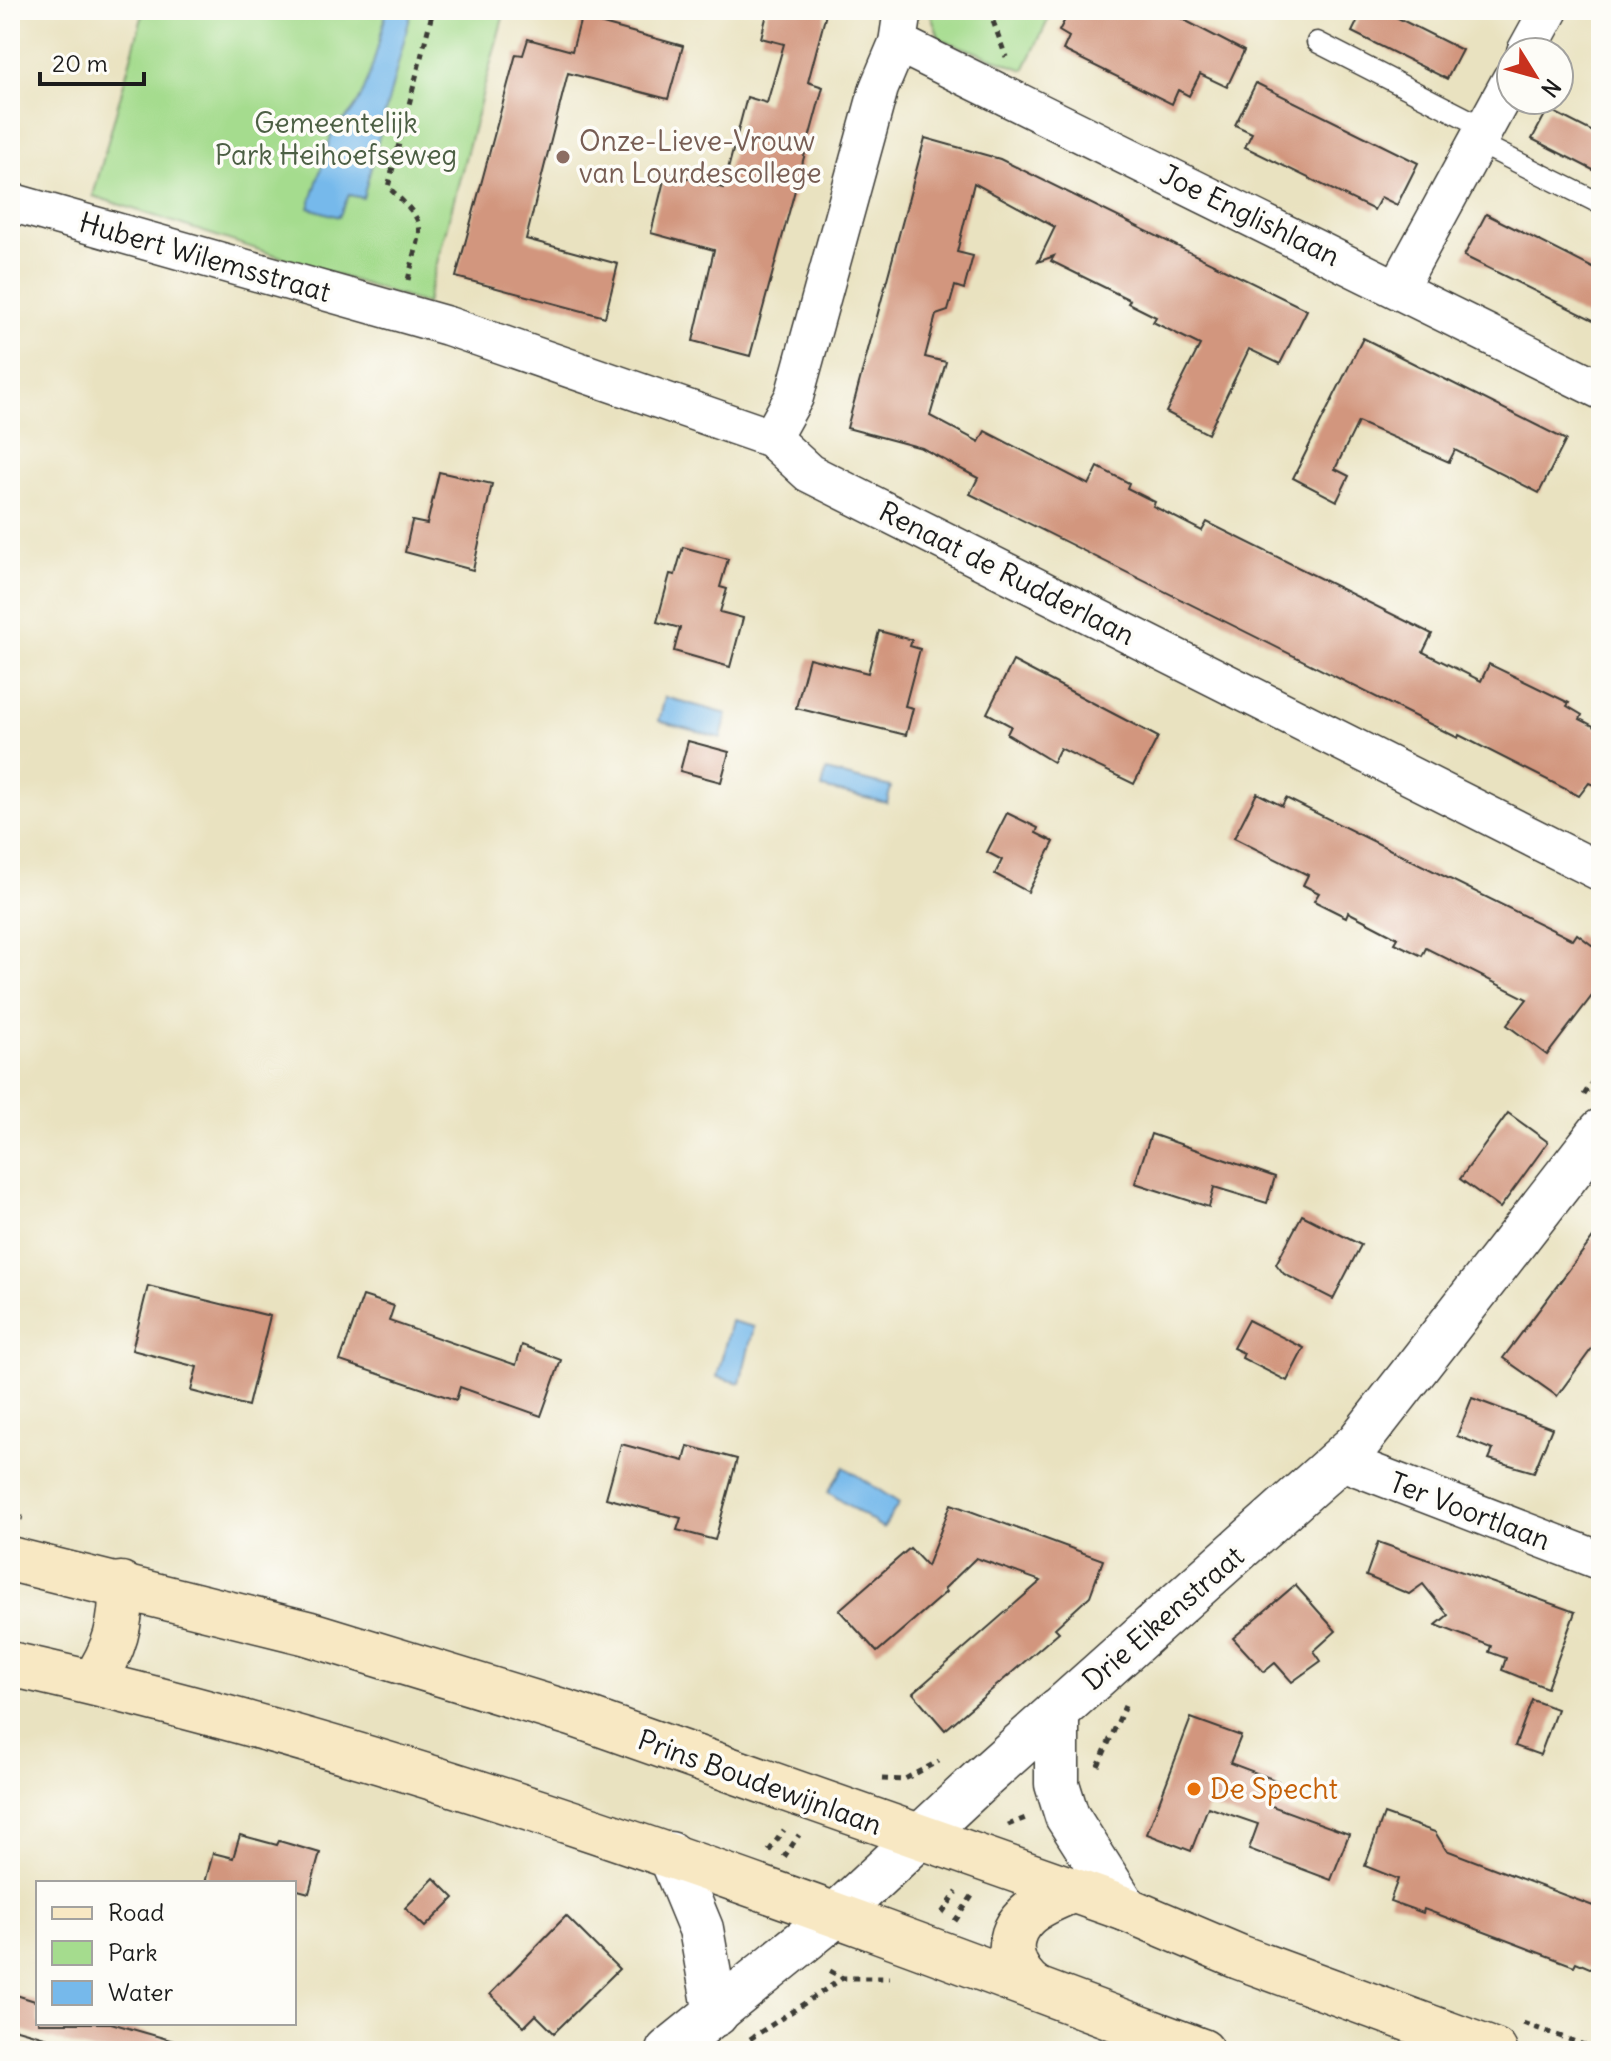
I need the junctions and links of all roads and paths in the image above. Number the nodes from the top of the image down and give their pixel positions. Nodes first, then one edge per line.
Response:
1 (433, 10) edge
2 (1549, 10) edge
3 (900, 26) edge
4 (1535, 36) edge
5 (1317, 42) dead end
6 (1495, 109) edge
7 (1481, 135) junction
8 (10, 202) edge
9 (1601, 204) edge
10 (1398, 288) junction
11 (401, 312) junction
12 (1601, 390) edge
13 (771, 438) junction
14 (1601, 872) edge
15 (1601, 1069) edge
16 (1590, 1116) edge
17 (1339, 1460) junction
18 (10, 1559) edge
19 (1601, 1561) edge
20 (121, 1584) junction
21 (10, 1664) edge
22 (93, 1682) junction
23 (1132, 1695) dead end
24 (1057, 1711) junction
25 (942, 1758) dead end
26 (933, 1767) junction
27 (870, 1777) dead end
28 (966, 1793) junction
29 (1077, 1798) junction
30 (813, 1801) junction
31 (1007, 1825) junction
32 (919, 1839) junction
33 (670, 1854) junction
34 (981, 1860) junction
35 (756, 1884) junction
36 (1071, 1891) junction
37 (1126, 1909) junction
38 (837, 1914) junction
39 (906, 1961) junction
40 (843, 1978) dead end
41 (1035, 1988) junction
42 (730, 2028) junction
43 (1503, 2035) edge
44 (668, 2051) edge
45 (1202, 2051) edge
46 (1601, 2051) edge

1 - 11 path
2 - 4 street
3 - 10 street, Joe Englishlaan
3 - 13 street
5 - 7 lane
6 - 7 street
7 - 9 lane
7 - 10 street
8 - 11 street, Hubert Wilemsstraat
10 - 12 street, Joe Englishlaan
11 - 13 street, Renaat de Rudderlaan
13 - 14 street, Renaat de Rudderlaan
15 - 16 path
16 - 17 street, Drie Eikenstraat
17 - 19 street, Ter Voortlaan
17 - 24 street, Drie Eikenstraat
18 - 20 main road, Prins Boudewijnlaan
20 - 22 main road
20 - 30 main road, Prins Boudewijnlaan
21 - 22 main road
22 - 33 main road
23 - 29 path
24 - 28 street, Drie Eikenstraat
24 - 29 street
25 - 26 path
26 - 27 path
26 - 28 path
28 - 31 path
28 - 32 street, Drie Eikenstraat
29 - 31 path
29 - 37 street
30 - 32 main road, Prins Boudewijnlaan
30 - 35 path
30 - 35 path
31 - 34 path
32 - 34 main road, Prins Boudewijnlaan
32 - 38 street, Drie Eikenstraat
33 - 35 main road
33 - 42 street
34 - 36 main road, Prins Boudewijnlaan
34 - 39 path
35 - 38 main road
36 - 37 main road, Prins Boudewijnlaan
36 - 41 main road
37 - 43 main road, Prins Boudewijnlaan
38 - 39 main road
38 - 42 street, Drie Eikenstraat
39 - 41 main road
40 - 42 path
41 - 45 main road
42 - 44 street, Drie Eikenstraat
43 - 46 path

